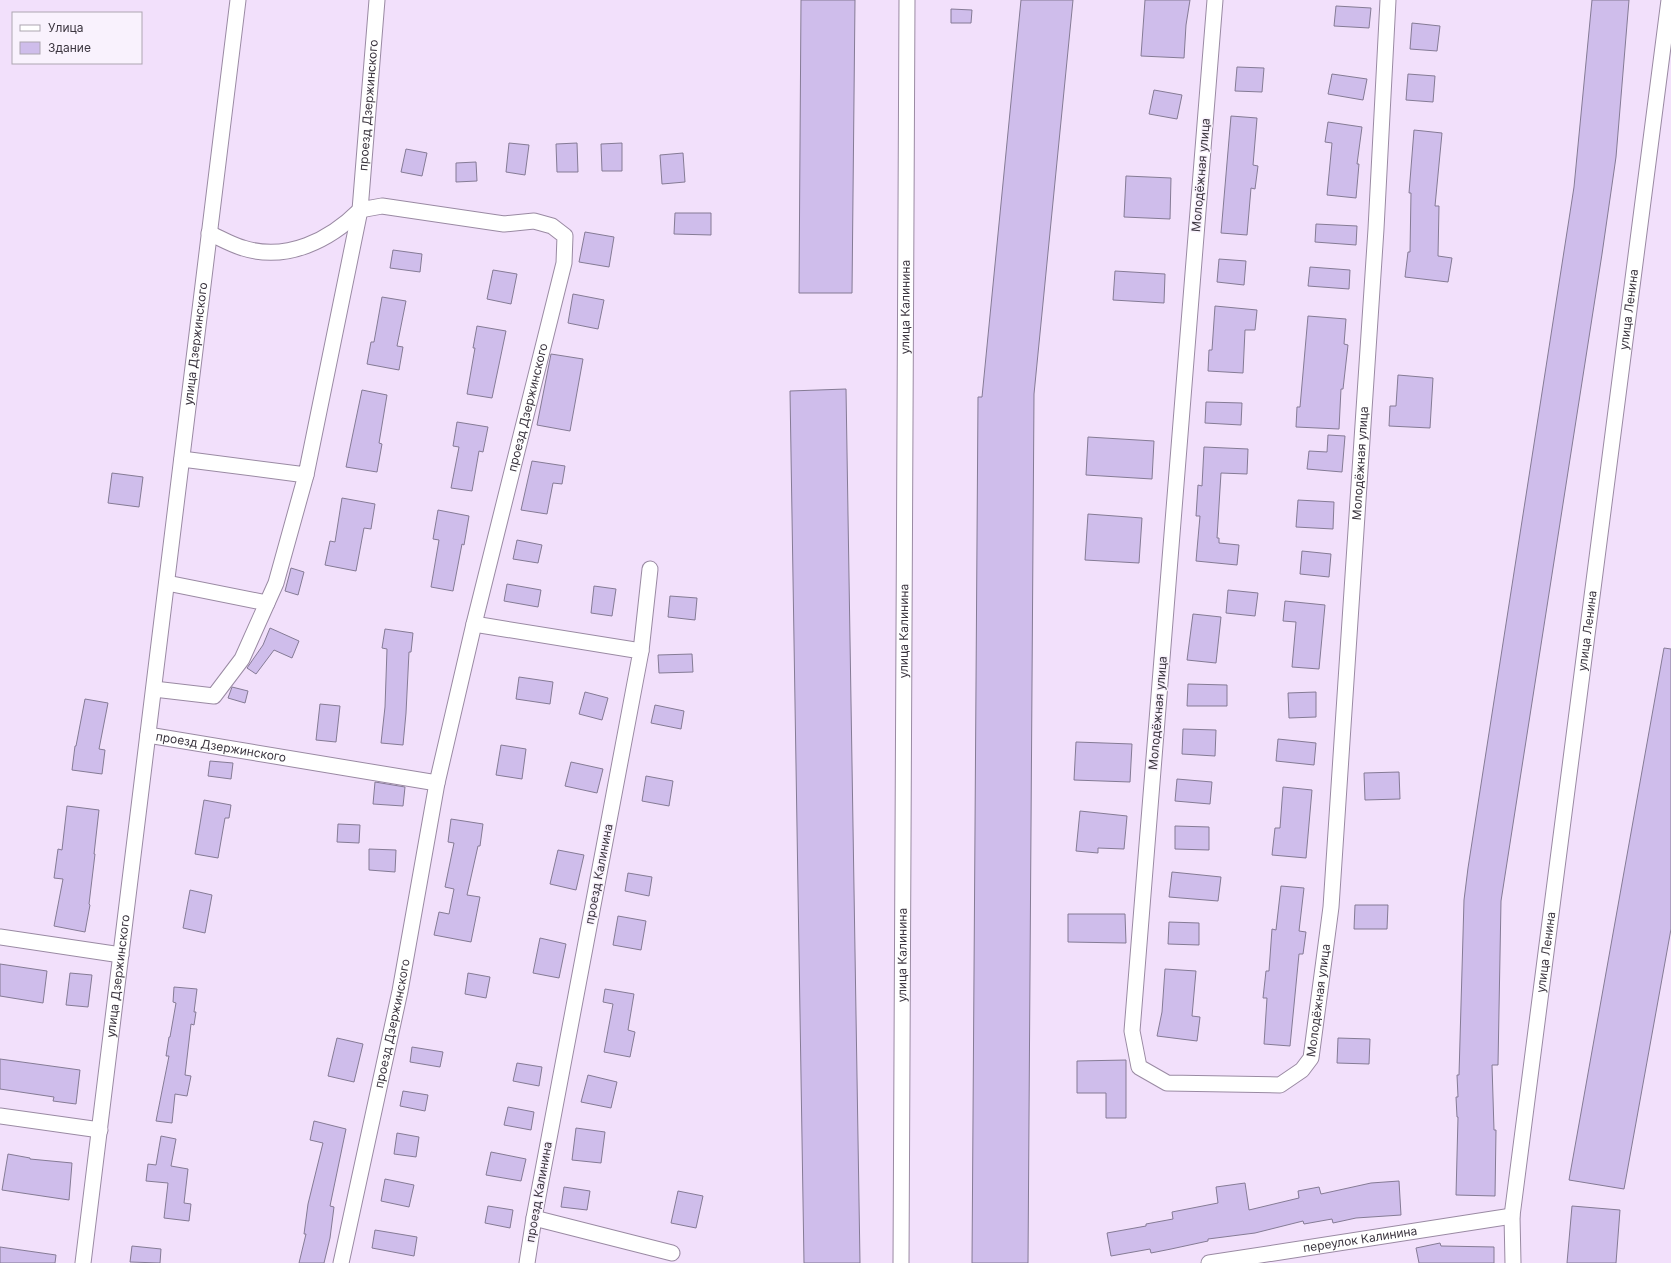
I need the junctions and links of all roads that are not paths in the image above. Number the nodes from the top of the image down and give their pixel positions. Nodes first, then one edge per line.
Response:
1 (238, 0) edge
2 (377, 0) edge
3 (907, 0) edge
4 (1215, 0) edge
5 (1388, 0) edge
6 (1668, 0) edge
7 (360, 210) junction
8 (209, 233) junction
9 (182, 459) junction
10 (306, 475) junction
11 (650, 569) dead end
12 (167, 583) junction
13 (267, 603) junction
14 (474, 624) junction
15 (641, 651) junction
16 (154, 688) junction
17 (148, 735) junction
18 (437, 782) junction
19 (0, 937) edge
20 (121, 955) junction
21 (0, 1116) edge
22 (100, 1130) junction
23 (1512, 1216) junction
24 (534, 1218) junction
25 (672, 1253) dead end
26 (83, 1263) edge
27 (341, 1263) edge
28 (527, 1263) edge
29 (901, 1263) edge
30 (1209, 1263) edge
31 (1513, 1263) edge

1 - 8 street, улица Дзержинского
2 - 7 street, проезд Дзержинского
3 - 29 street, улица Калинина
4 - 5 street, Молодёжная улица
6 - 23 street, улица Ленина
7 - 8 street
7 - 10 street, проезд Дзержинского
7 - 14 street, проезд Дзержинского
8 - 9 street, улица Дзержинского
9 - 10 street
9 - 12 street, улица Дзержинского
10 - 13 street
11 - 15 street, проезд Калинина
12 - 13 street
12 - 16 street, улица Дзержинского
13 - 16 street
14 - 15 street
14 - 18 street, проезд Дзержинского
15 - 24 street, проезд Калинина
16 - 17 street, улица Дзержинского
17 - 18 street, проезд Дзержинского
17 - 20 street, улица Дзержинского
18 - 27 street, проезд Дзержинского
19 - 20 street
20 - 22 street, улица Дзержинского
21 - 22 street
22 - 26 street, улица Дзержинского
23 - 30 street, переулок Калинина
23 - 31 street, улица Ленина
24 - 25 street
24 - 28 street, проезд Калинина

